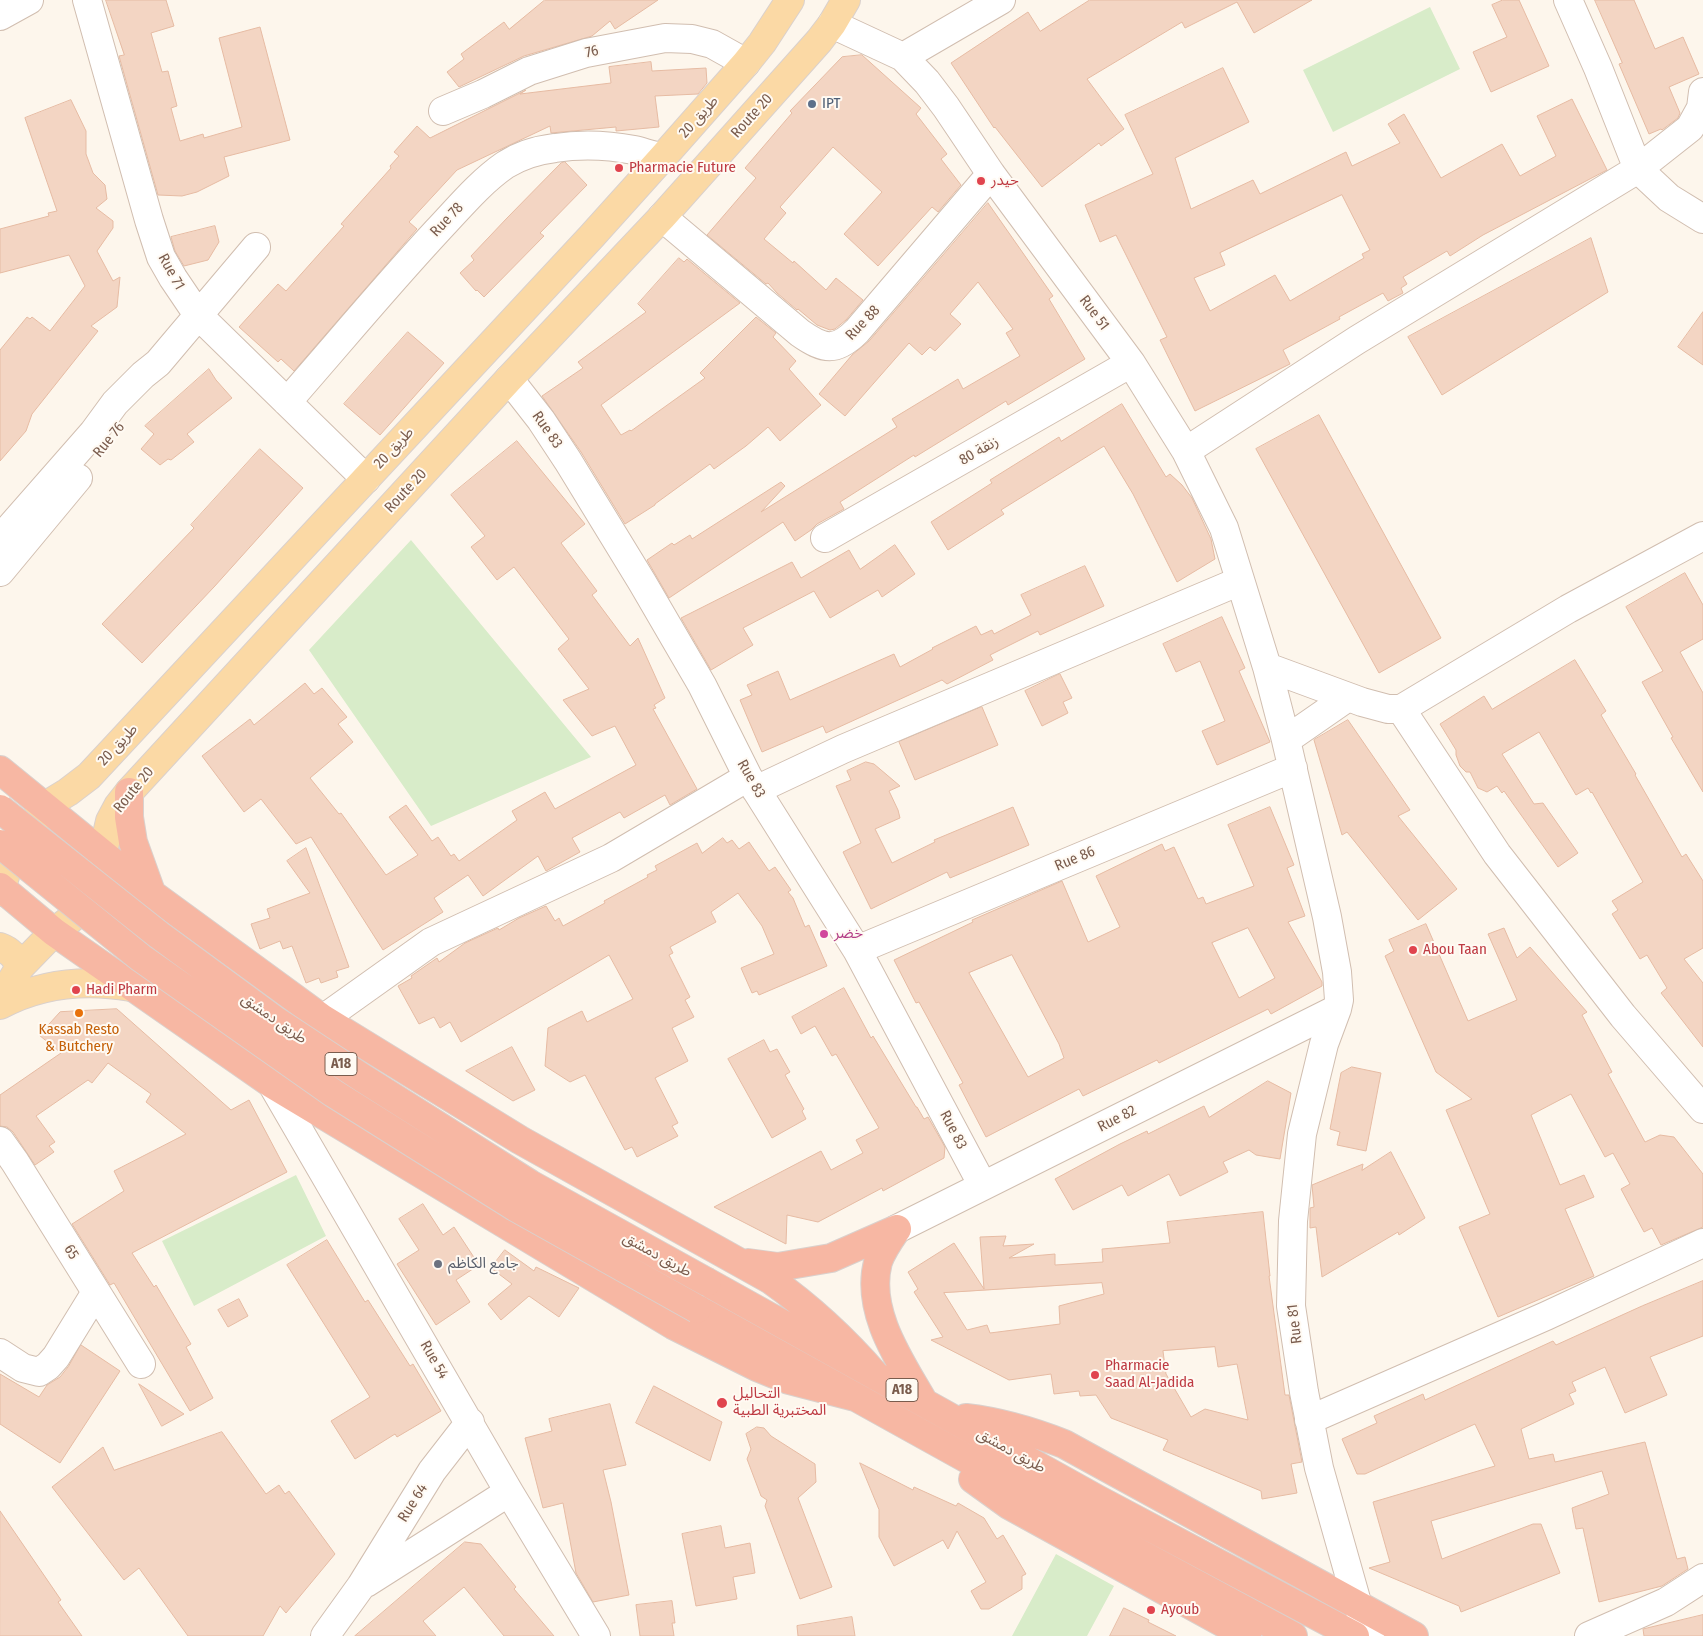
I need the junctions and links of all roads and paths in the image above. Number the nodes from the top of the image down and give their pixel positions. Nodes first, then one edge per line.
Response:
1 (28, 0) edge
2 (87, 0) edge
3 (790, 0) edge
4 (846, 0) edge
5 (1001, 0) edge
6 (1568, 0) edge
7 (0, 16) edge
8 (832, 24) junction
9 (902, 57) junction
10 (746, 63) junction
11 (1703, 92) edge
12 (443, 111) dead end
13 (663, 157) junction
14 (1638, 169) junction
15 (991, 174) junction
16 (662, 217) junction
17 (1703, 219) edge
18 (256, 248) dead end
19 (198, 315) junction
20 (158, 363) junction
21 (1131, 363) junction
22 (509, 379) junction
23 (287, 402) junction
24 (93, 433) junction
25 (1186, 451) junction
26 (366, 479) junction
27 (50, 511) junction
28 (1703, 536) edge
29 (825, 538) dead end
30 (0, 539) edge
31 (0, 572) edge
32 (1240, 580) junction
33 (1267, 667) junction
34 (1348, 696) junction
35 (1401, 709) junction
36 (1286, 740) junction
37 (1293, 768) junction
38 (0, 770) edge
39 (752, 783) junction
40 (129, 792) junction
41 (45, 806) junction
42 (0, 809) edge
43 (0, 844) edge
44 (103, 855) junction
45 (0, 889) edge
46 (152, 894) junction
47 (54, 932) junction
48 (0, 947) edge
49 (857, 950) junction
50 (20, 967) junction
51 (131, 987) junction
52 (0, 999) edge
53 (0, 1005) edge
54 (1337, 1009) junction
55 (323, 1019) junction
56 (272, 1084) junction
57 (1703, 1109) edge
58 (0, 1140) edge
59 (983, 1186) junction
60 (897, 1229) junction
61 (1703, 1244) edge
62 (739, 1261) junction
63 (96, 1292) junction
64 (0, 1353) edge
65 (141, 1364) dead end
66 (876, 1376) junction
67 (855, 1397) junction
68 (924, 1403) junction
69 (949, 1416) junction
70 (1309, 1420) junction
71 (470, 1422) junction
72 (930, 1439) junction
73 (509, 1492) junction
74 (1703, 1578) edge
75 (361, 1586) junction
76 (1358, 1606) junction
77 (325, 1636) edge
78 (596, 1636) edge
79 (1247, 1636) edge
80 (1293, 1636) edge
81 (1355, 1636) edge
82 (1370, 1636) edge
83 (1414, 1636) edge
84 (1589, 1636) edge

1 - 7 street
2 - 19 street, Rue 71
3 - 10 main road, طريق 20
4 - 8 main road, Route 20
5 - 9 street
6 - 14 street
8 - 9 street, Rue 51
8 - 16 main road, Route 20
9 - 15 street, Rue 51
10 - 12 street, 76
10 - 13 main road, طريق 20
11 - 14 street
13 - 23 street, Rue 78
13 - 26 main road, طريق 20
14 - 17 street
14 - 25 street
15 - 16 street, Rue 88
15 - 21 street, Rue 51
16 - 22 main road, Route 20
18 - 19 street, Rue 76
19 - 20 street, Rue 76
19 - 23 street, Rue 71
20 - 24 street, Rue 76
20 - 27 street, Rue 76
21 - 25 street, Rue 51
21 - 29 street, زنقة 80
22 - 39 street, Rue 83
22 - 40 main road, Route 20
23 - 26 street, Rue 71
24 - 27 street, Rue 76
24 - 30 street, Rue 76
25 - 32 street, Rue 51
26 - 41 main road, طريق 20
27 - 31 street, Rue 76
28 - 35 street
32 - 33 street, Rue 51
32 - 39 street
33 - 34 street
33 - 36 street, Rue 51
34 - 35 street
34 - 36 street
35 - 57 street
36 - 37 street, Rue 51
37 - 49 street, Rue 86
37 - 54 street, Rue 81
38 - 41 highway
39 - 49 street, Rue 83
39 - 55 street
40 - 44 main road, Route 20
40 - 46 highway
41 - 44 highway
41 - 45 main road, طريق 20
42 - 66 highway, طريق دمشق / A18, bridge
43 - 67 highway, طريق دمشق / A18, bridge
44 - 46 highway
44 - 47 main road, Route 20
45 - 47 highway
46 - 55 highway
47 - 50 main road, Route 20
47 - 51 highway
48 - 50 main road
49 - 59 street, Rue 83
50 - 52 main road, Route 20
51 - 53 main road
51 - 56 highway
54 - 59 street, Rue 82
54 - 70 street, Rue 81
55 - 62 highway
56 - 67 highway
56 - 71 street, Rue 54
58 - 63 street, 65
59 - 60 street, Rue 82
60 - 62 highway
60 - 68 highway
61 - 70 street
62 - 66 highway
63 - 64 street
63 - 65 street, 65
66 - 68 highway, طريق دمشق / A18
67 - 72 highway, طريق دمشق / A18
68 - 69 highway, طريق دمشق / A18
69 - 76 highway
69 - 81 highway, طريق دمشق / A18
70 - 76 street, Rue 81
71 - 73 street, Rue 54
71 - 75 street, Rue 64
72 - 79 highway
72 - 80 highway, طريق دمشق / A18
73 - 75 street, Rue 64
73 - 78 street, Rue 54
74 - 84 street
75 - 77 street, Rue 64
76 - 82 street, Rue 81
76 - 83 highway

